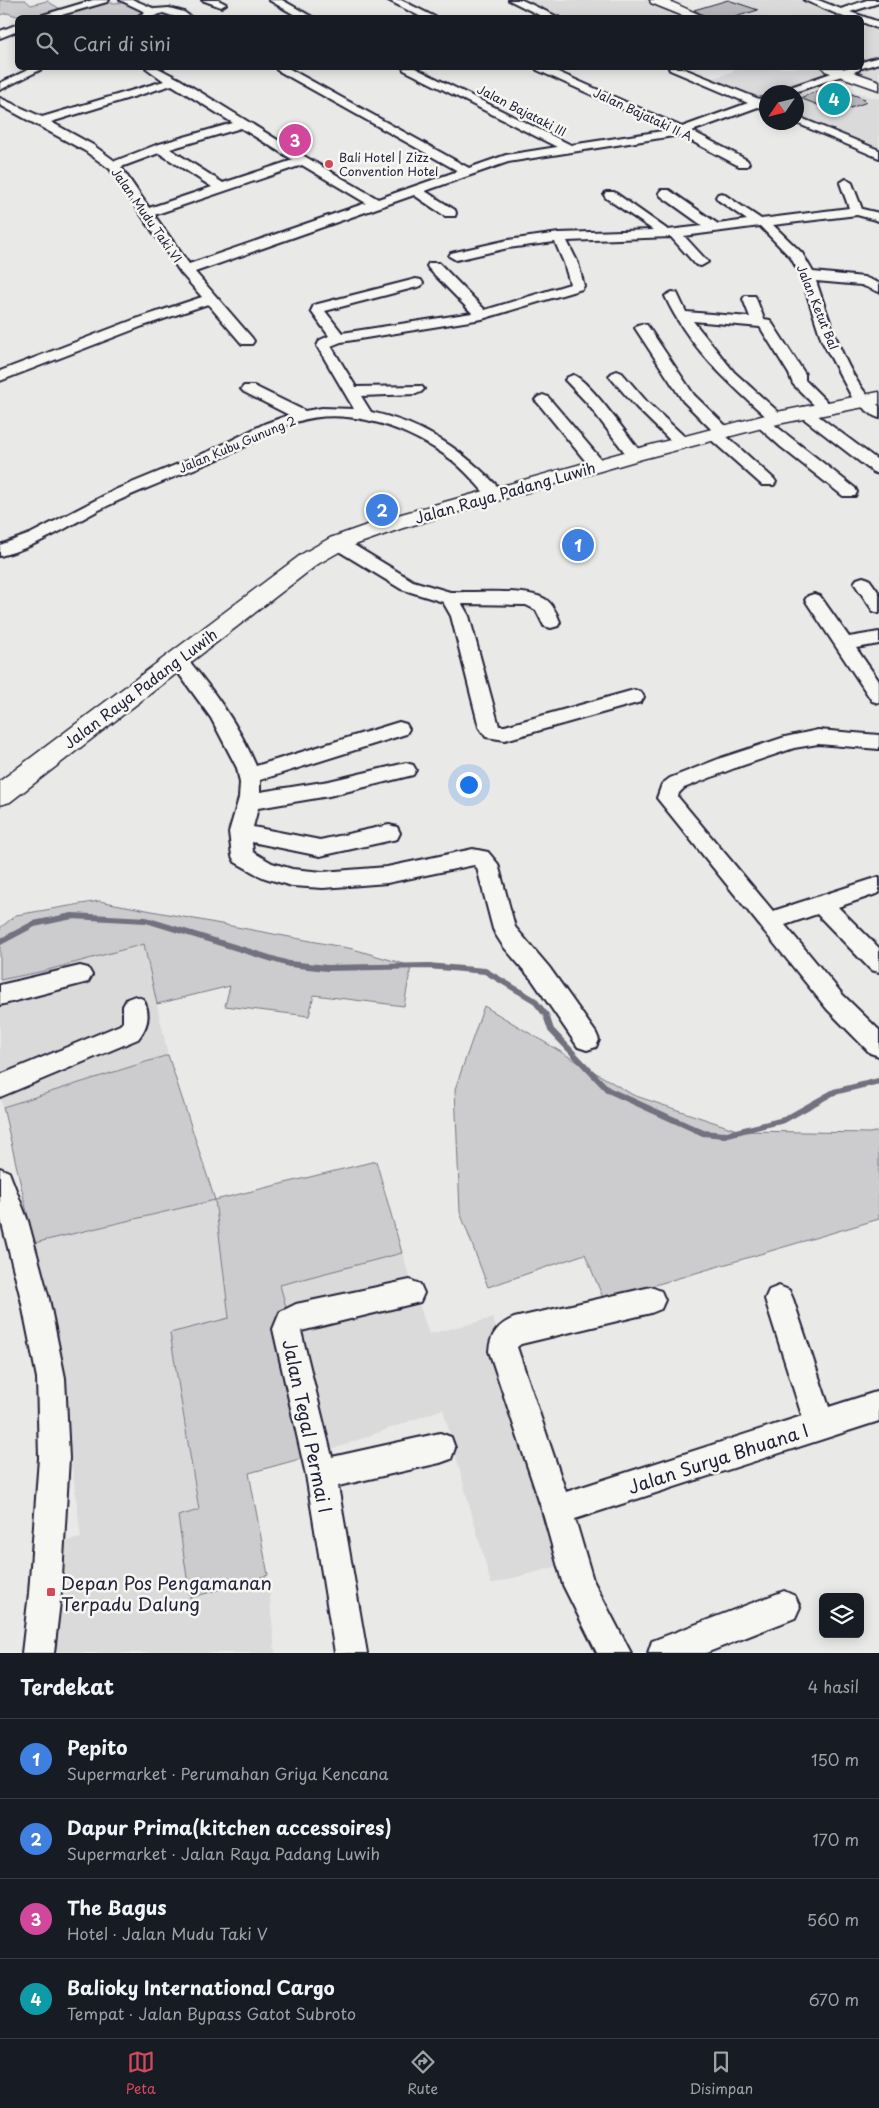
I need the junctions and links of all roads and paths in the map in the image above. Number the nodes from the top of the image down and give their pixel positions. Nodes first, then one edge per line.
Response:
1 (104, 0) edge
2 (126, 0) edge
3 (207, 0) edge
4 (274, 0) edge
5 (393, 0) edge
6 (514, 0) edge
7 (656, 0) edge
8 (809, 0) edge
9 (877, 0) edge
10 (221, 4) dead end
11 (152, 11) junction
12 (840, 12) junction
13 (49, 15) edge
14 (145, 15) edge
15 (181, 15) edge
16 (303, 15) edge
17 (426, 15) edge
18 (549, 15) edge
19 (694, 15) edge
20 (848, 15) edge
21 (864, 20) edge
22 (879, 26) edge
23 (15, 28) edge
24 (0, 35) edge
25 (879, 60) edge
26 (864, 64) edge
27 (35, 70) edge
28 (154, 70) edge
29 (285, 70) edge
30 (412, 70) edge
31 (545, 70) edge
32 (679, 70) edge
33 (840, 70) edge
34 (844, 70) edge
35 (174, 82) junction
36 (803, 85) edge
37 (879, 86) edge
38 (0, 87) edge
39 (0, 101) edge
40 (759, 101) edge
41 (759, 105) edge
42 (41, 121) junction
43 (804, 122) edge
44 (243, 124) junction
45 (682, 131) junction
46 (160, 148) junction
47 (570, 149) junction
48 (879, 154) edge
49 (302, 160) junction
50 (743, 163) dead end
51 (114, 166) junction
52 (468, 172) junction
53 (846, 183) dead end
54 (222, 188) junction
55 (415, 190) junction
56 (665, 192) dead end
57 (610, 195) dead end
58 (722, 197) dead end
59 (377, 204) junction
60 (858, 211) junction
61 (146, 213) junction
62 (450, 213) dead end
63 (879, 217) edge
64 (761, 222) junction
65 (715, 228) junction
66 (669, 234) junction
67 (560, 237) junction
68 (456, 256) dead end
69 (700, 262) dead end
70 (434, 266) dead end
71 (186, 270) junction
72 (879, 272) edge
73 (808, 276) junction
74 (864, 281) junction
75 (416, 284) dead end
76 (879, 288) edge
77 (672, 296) dead end
78 (210, 299) junction
79 (750, 299) dead end
80 (482, 314) junction
81 (681, 316) junction
82 (758, 321) junction
83 (642, 328) dead end
84 (338, 338) junction
85 (246, 341) dead end
86 (0, 376) edge
87 (617, 376) dead end
88 (573, 380) dead end
89 (249, 389) dead end
90 (416, 389) dead end
91 (353, 392) junction
92 (543, 400) dead end
93 (873, 404) edge
94 (814, 409) junction
95 (365, 415) junction
96 (303, 416) junction
97 (769, 420) junction
98 (718, 432) junction
99 (681, 442) junction
100 (635, 455) junction
101 (598, 466) junction
102 (879, 469) edge
103 (768, 482) dead end
104 (849, 492) dead end
105 (496, 495) junction
106 (338, 543) junction
107 (0, 551) edge
108 (863, 583) dead end
109 (450, 598) junction
110 (814, 600) dead end
111 (879, 607) edge
112 (552, 622) dead end
113 (879, 638) edge
114 (846, 644) junction
115 (178, 660) junction
116 (879, 696) edge
117 (634, 697) dead end
118 (399, 729) dead end
119 (879, 742) edge
120 (406, 770) dead end
121 (251, 775) junction
122 (0, 795) edge
123 (250, 801) junction
124 (240, 832) junction
125 (389, 833) dead end
126 (879, 885) edge
127 (820, 903) junction
128 (769, 921) junction
129 (879, 963) edge
130 (80, 975) dead end
131 (0, 995) edge
132 (135, 1006) dead end
133 (587, 1040) dead end
134 (879, 1046) edge
135 (0, 1086) edge
136 (0, 1180) edge
137 (410, 1293) dead end
138 (779, 1299) dead end
139 (651, 1300) dead end
140 (879, 1406) edge
141 (820, 1425) junction
142 (440, 1448) dead end
143 (321, 1475) junction
144 (557, 1510) junction
145 (784, 1607) dead end
146 (38, 1653) edge
147 (351, 1653) edge
148 (615, 1653) edge
149 (664, 1653) edge

1 - 13 street
2 - 11 street
3 - 10 street
4 - 16 street
5 - 17 street
6 - 18 street
7 - 19 main road
8 - 12 street
9 - 12 street
11 - 14 street
11 - 15 street
12 - 20 street
21 - 22 street
23 - 24 street
25 - 26 street
27 - 38 street
28 - 35 street
29 - 52 street
30 - 47 street, Jalan Bajataki III
31 - 45 street, Jalan Bajataki II A
32 - 40 street
33 - 36 street
34 - 37 main road
35 - 42 street
35 - 44 street
39 - 42 street, Jalan Mudu Taki VI
41 - 45 street
42 - 51 street, Jalan Mudu Taki VI
43 - 48 street
44 - 46 street
44 - 49 street
45 - 47 street
45 - 50 street, Jalan Bajataki II A
46 - 51 street
46 - 54 street
47 - 52 street
49 - 54 street
49 - 59 street
51 - 61 street, Jalan Mudu Taki VI
52 - 55 street
53 - 60 street
54 - 61 street
55 - 59 street
55 - 62 street
56 - 65 street
57 - 66 street
58 - 64 street, Jalan Ketut Bal
59 - 71 street
60 - 63 street
60 - 64 street
61 - 71 street, Jalan Mudu Taki VI
64 - 65 street
64 - 73 street, Jalan Ketut Bal
65 - 66 street
66 - 67 street
66 - 69 street
67 - 68 street
67 - 80 street
70 - 80 street
71 - 78 street, Jalan Mudu Taki VI
72 - 74 street
73 - 74 street
73 - 93 street, Jalan Ketut Bal
74 - 76 street
75 - 84 street
77 - 81 street
78 - 85 street, Jalan Mudu Taki VI
78 - 86 street
79 - 82 street
80 - 84 street
81 - 82 street
81 - 97 street
82 - 94 street
83 - 98 street
84 - 91 street
87 - 99 street
88 - 100 street
89 - 96 street
90 - 91 street
91 - 95 street
92 - 101 street
93 - 94 main road, Jalan Raya Padang Luwih
94 - 97 main road, Jalan Raya Padang Luwih
94 - 102 street
95 - 96 street, Jalan Kubu Gunung 2
95 - 105 street, Jalan Kubu Gunung 2
96 - 107 street, Jalan Kubu Gunung 2
97 - 98 main road, Jalan Raya Padang Luwih
97 - 104 street
98 - 99 main road, Jalan Raya Padang Luwih
98 - 103 street
99 - 100 main road, Jalan Raya Padang Luwih
100 - 101 main road, Jalan Raya Padang Luwih
101 - 105 main road, Jalan Raya Padang Luwih
105 - 106 main road, Jalan Raya Padang Luwih
106 - 109 street
106 - 115 main road, Jalan Raya Padang Luwih
108 - 111 street
109 - 112 street
109 - 117 street
110 - 114 street
113 - 114 street
114 - 116 street
115 - 121 street
115 - 122 main road, Jalan Raya Padang Luwih
118 - 121 street
119 - 128 street
120 - 123 street
121 - 123 street
123 - 124 street
124 - 125 street
124 - 133 street
126 - 127 street
127 - 128 street
127 - 129 street
128 - 134 street
130 - 131 street
132 - 135 street
136 - 146 street
137 - 143 street, Jalan Tegal Permai I
138 - 141 street
139 - 144 street
140 - 141 street, Jalan Surya Bhuana I
141 - 144 street, Jalan Surya Bhuana I
142 - 143 street
143 - 147 street, Jalan Tegal Permai I
144 - 148 street
145 - 149 street

